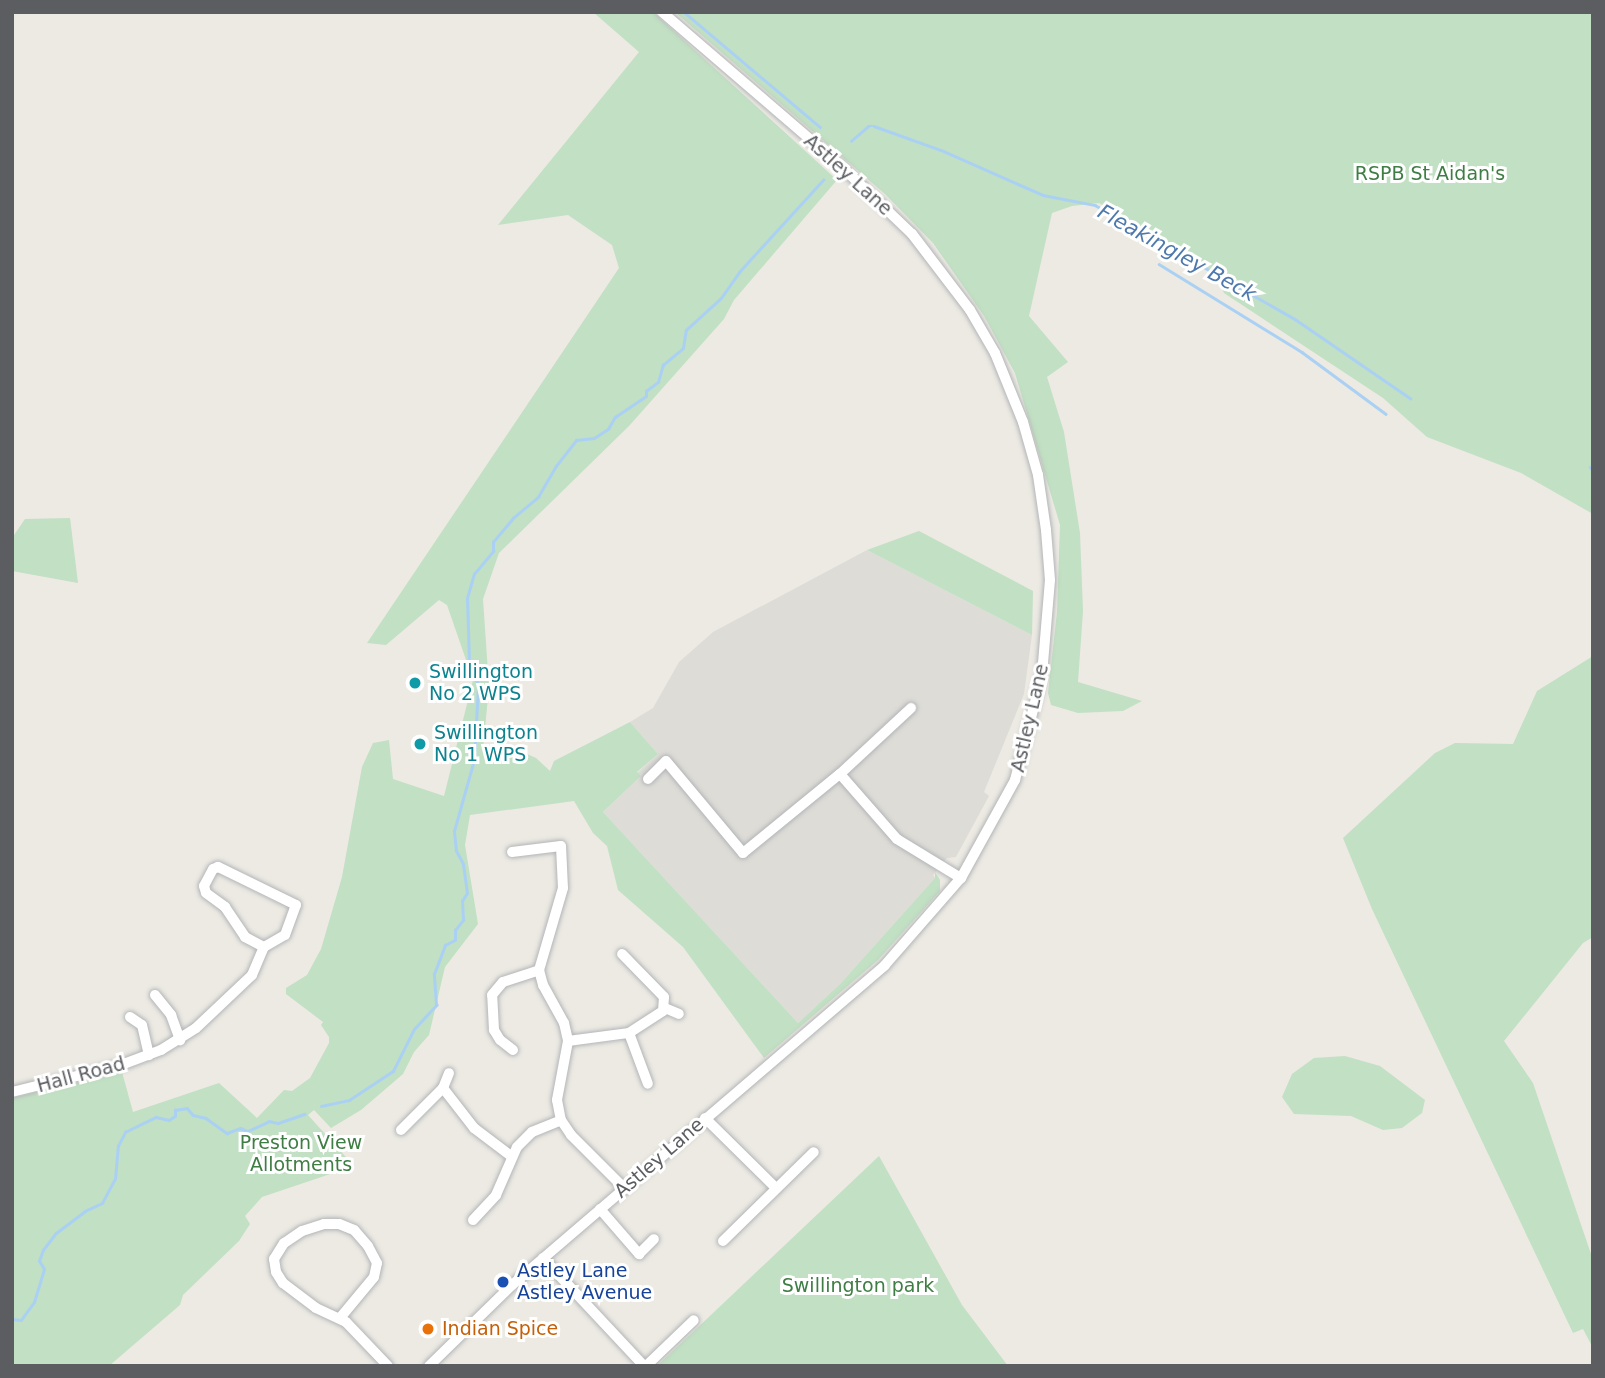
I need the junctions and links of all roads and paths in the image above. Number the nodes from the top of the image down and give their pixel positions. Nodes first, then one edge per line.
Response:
1 (662, 12) edge
2 (911, 708) dead end
3 (840, 774) junction
4 (648, 779) dead end
5 (512, 852) dead end
6 (961, 878) junction
7 (264, 947) junction
8 (622, 954) dead end
9 (539, 970) junction
10 (155, 995) dead end
11 (665, 1007) junction
12 (679, 1014) dead end
13 (130, 1017) dead end
14 (629, 1034) junction
15 (180, 1040) junction
16 (568, 1041) junction
17 (513, 1050) dead end
18 (149, 1055) junction
19 (449, 1073) dead end
20 (648, 1084) dead end
21 (443, 1088) junction
22 (12, 1092) edge
23 (705, 1118) junction
24 (561, 1121) junction
25 (401, 1130) dead end
26 (814, 1152) dead end
27 (511, 1156) junction
28 (624, 1188) junction
29 (776, 1188) junction
30 (600, 1209) junction
31 (473, 1220) dead end
32 (654, 1240) dead end
33 (723, 1241) dead end
34 (543, 1258) junction
35 (340, 1318) junction
36 (694, 1320) dead end
37 (388, 1366) edge
38 (429, 1366) edge
39 (645, 1366) edge

1 - 6 street, Astley Lane
2 - 3 street
3 - 4 street
3 - 6 street
5 - 9 street
6 - 23 street, Astley Lane
7 - 7 street
7 - 15 street, Hall Road
8 - 11 street
9 - 16 street
9 - 17 street
10 - 15 street
11 - 12 street
11 - 14 street
13 - 18 street, Hall Road
14 - 16 street
14 - 20 street
15 - 18 street, Hall Road
16 - 24 street
18 - 22 street, Hall Road
19 - 21 street
21 - 25 street
21 - 27 street
23 - 28 street, Astley Lane
23 - 29 street
24 - 27 street
24 - 28 street
26 - 29 street
27 - 31 street
28 - 30 street, Astley Lane
29 - 33 street
30 - 32 street
30 - 34 street, Astley Lane
34 - 38 street, Astley Lane
34 - 39 street
35 - 35 street
35 - 37 street
36 - 39 street

